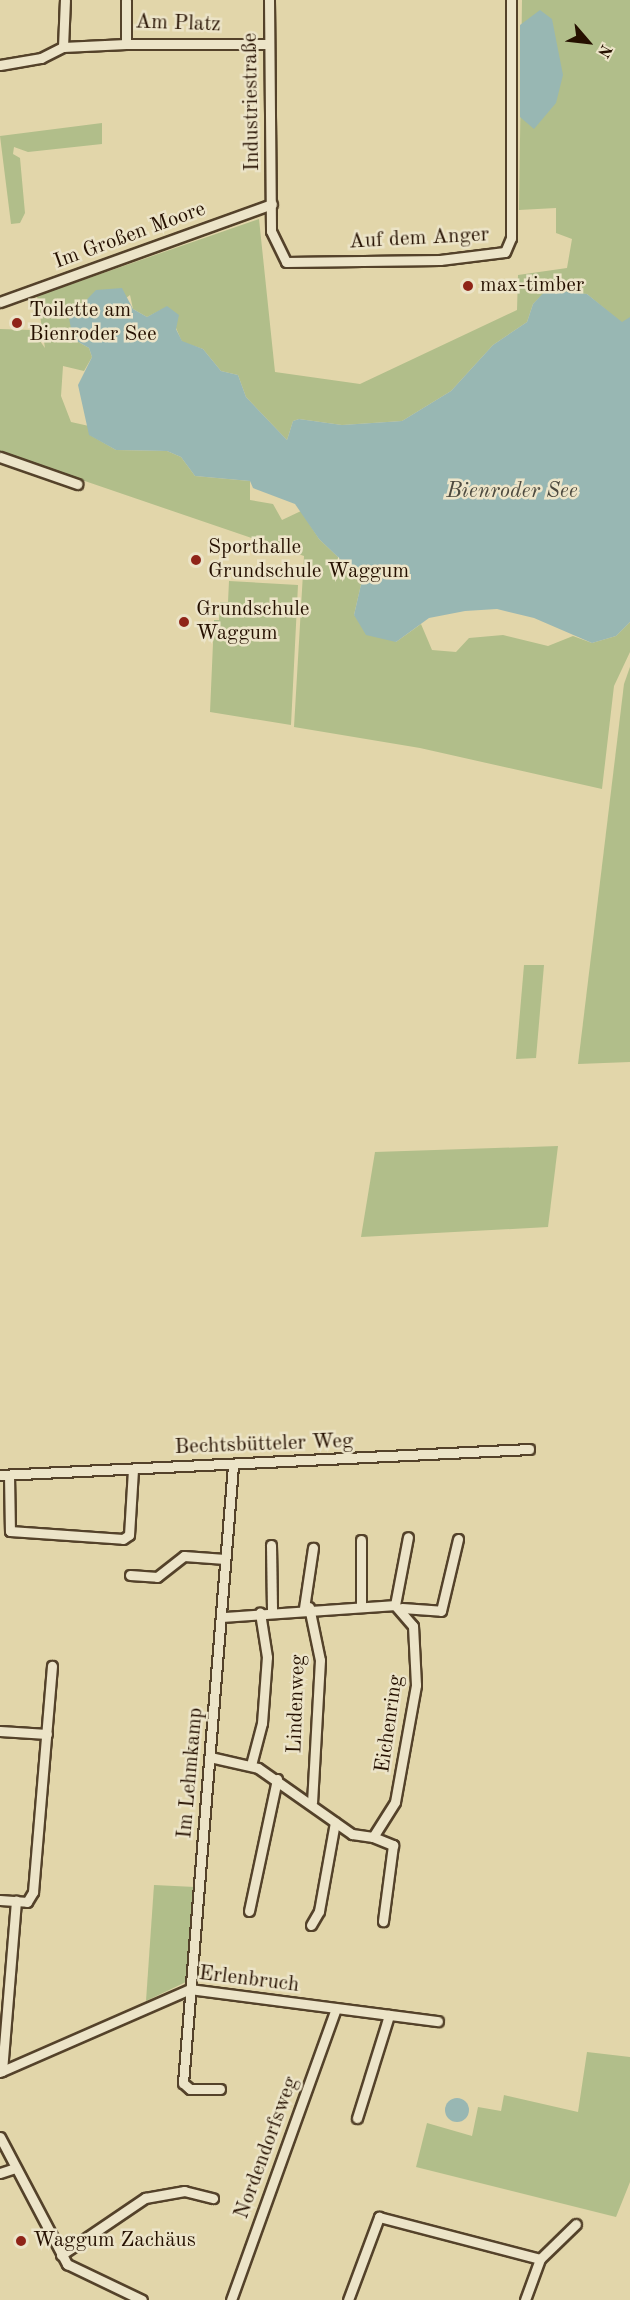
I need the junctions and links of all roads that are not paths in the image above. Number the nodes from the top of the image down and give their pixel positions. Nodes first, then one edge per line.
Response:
1 (65, 0) edge
2 (126, 0) edge
3 (269, 0) edge
4 (511, 0) edge
5 (126, 44) junction
6 (269, 44) junction
7 (63, 47) junction
8 (0, 65) edge
9 (272, 204) junction
10 (0, 302) edge
11 (0, 458) edge
12 (77, 484) dead end
13 (530, 1449) dead end
14 (233, 1465) junction
15 (133, 1469) junction
16 (4, 1475) edge
17 (408, 1538) dead end
18 (458, 1539) dead end
19 (361, 1540) dead end
20 (271, 1545) dead end
21 (313, 1548) dead end
22 (225, 1559) junction
23 (130, 1575) dead end
24 (362, 1603) junction
25 (307, 1607) junction
26 (398, 1607) junction
27 (272, 1611) junction
28 (260, 1613) junction
29 (222, 1617) junction
30 (52, 1666) dead end
31 (0, 1731) edge
32 (47, 1734) junction
33 (210, 1757) junction
34 (251, 1765) junction
35 (277, 1779) junction
36 (312, 1802) junction
37 (335, 1822) junction
38 (373, 1836) junction
39 (0, 1900) edge
40 (16, 1901) junction
41 (249, 1911) dead end
42 (383, 1921) dead end
43 (311, 1925) dead end
44 (190, 1989) junction
45 (336, 2009) junction
46 (389, 2015) junction
47 (438, 2021) dead end
48 (1, 2072) edge
49 (220, 2089) dead end
50 (357, 2118) dead end
51 (0, 2137) edge
52 (15, 2168) junction
53 (0, 2173) edge
54 (213, 2198) dead end
55 (576, 2224) dead end
56 (61, 2255) junction
57 (540, 2259) junction
58 (142, 2300) edge
59 (231, 2300) edge
60 (348, 2300) edge
61 (525, 2300) edge

1 - 7 street
2 - 5 street, Am Platz
3 - 6 street, Industriestraße
4 - 9 street, Auf dem Anger
5 - 6 street, Am Platz
5 - 7 street
6 - 9 street, Industriestraße
7 - 8 street
9 - 10 street, Im Großen Moore
11 - 12 street
13 - 14 street, Bechtsbütteler Weg
14 - 15 street, Bechtsbütteler Weg
14 - 22 street, Im Lehmkamp
15 - 16 street, Bechtsbütteler Weg
15 - 16 street
17 - 26 street
18 - 26 street
19 - 24 street
20 - 27 street
21 - 25 street
22 - 23 street
22 - 29 street, Im Lehmkamp
24 - 25 street
24 - 26 street
25 - 27 street
25 - 36 street, Lindenweg
26 - 38 street, Eichenring
27 - 28 street
28 - 29 street
28 - 34 street
29 - 33 street, Im Lehmkamp
30 - 32 street
31 - 32 street
32 - 40 street
33 - 34 street
33 - 44 street, Im Lehmkamp
34 - 35 street
35 - 36 street
35 - 41 street
36 - 37 street
37 - 38 street
37 - 43 street
38 - 42 street
39 - 40 street
40 - 48 street
44 - 45 street, Erlenbruch
44 - 48 street, Erlenbruch
44 - 49 street, Im Lehmkamp
45 - 46 street, Erlenbruch
45 - 59 street, Nordendorfsweg
46 - 47 street, Erlenbruch
46 - 50 street
51 - 52 street
52 - 53 street
52 - 56 street
54 - 56 street
55 - 57 street
56 - 58 street
57 - 60 street
57 - 61 street

